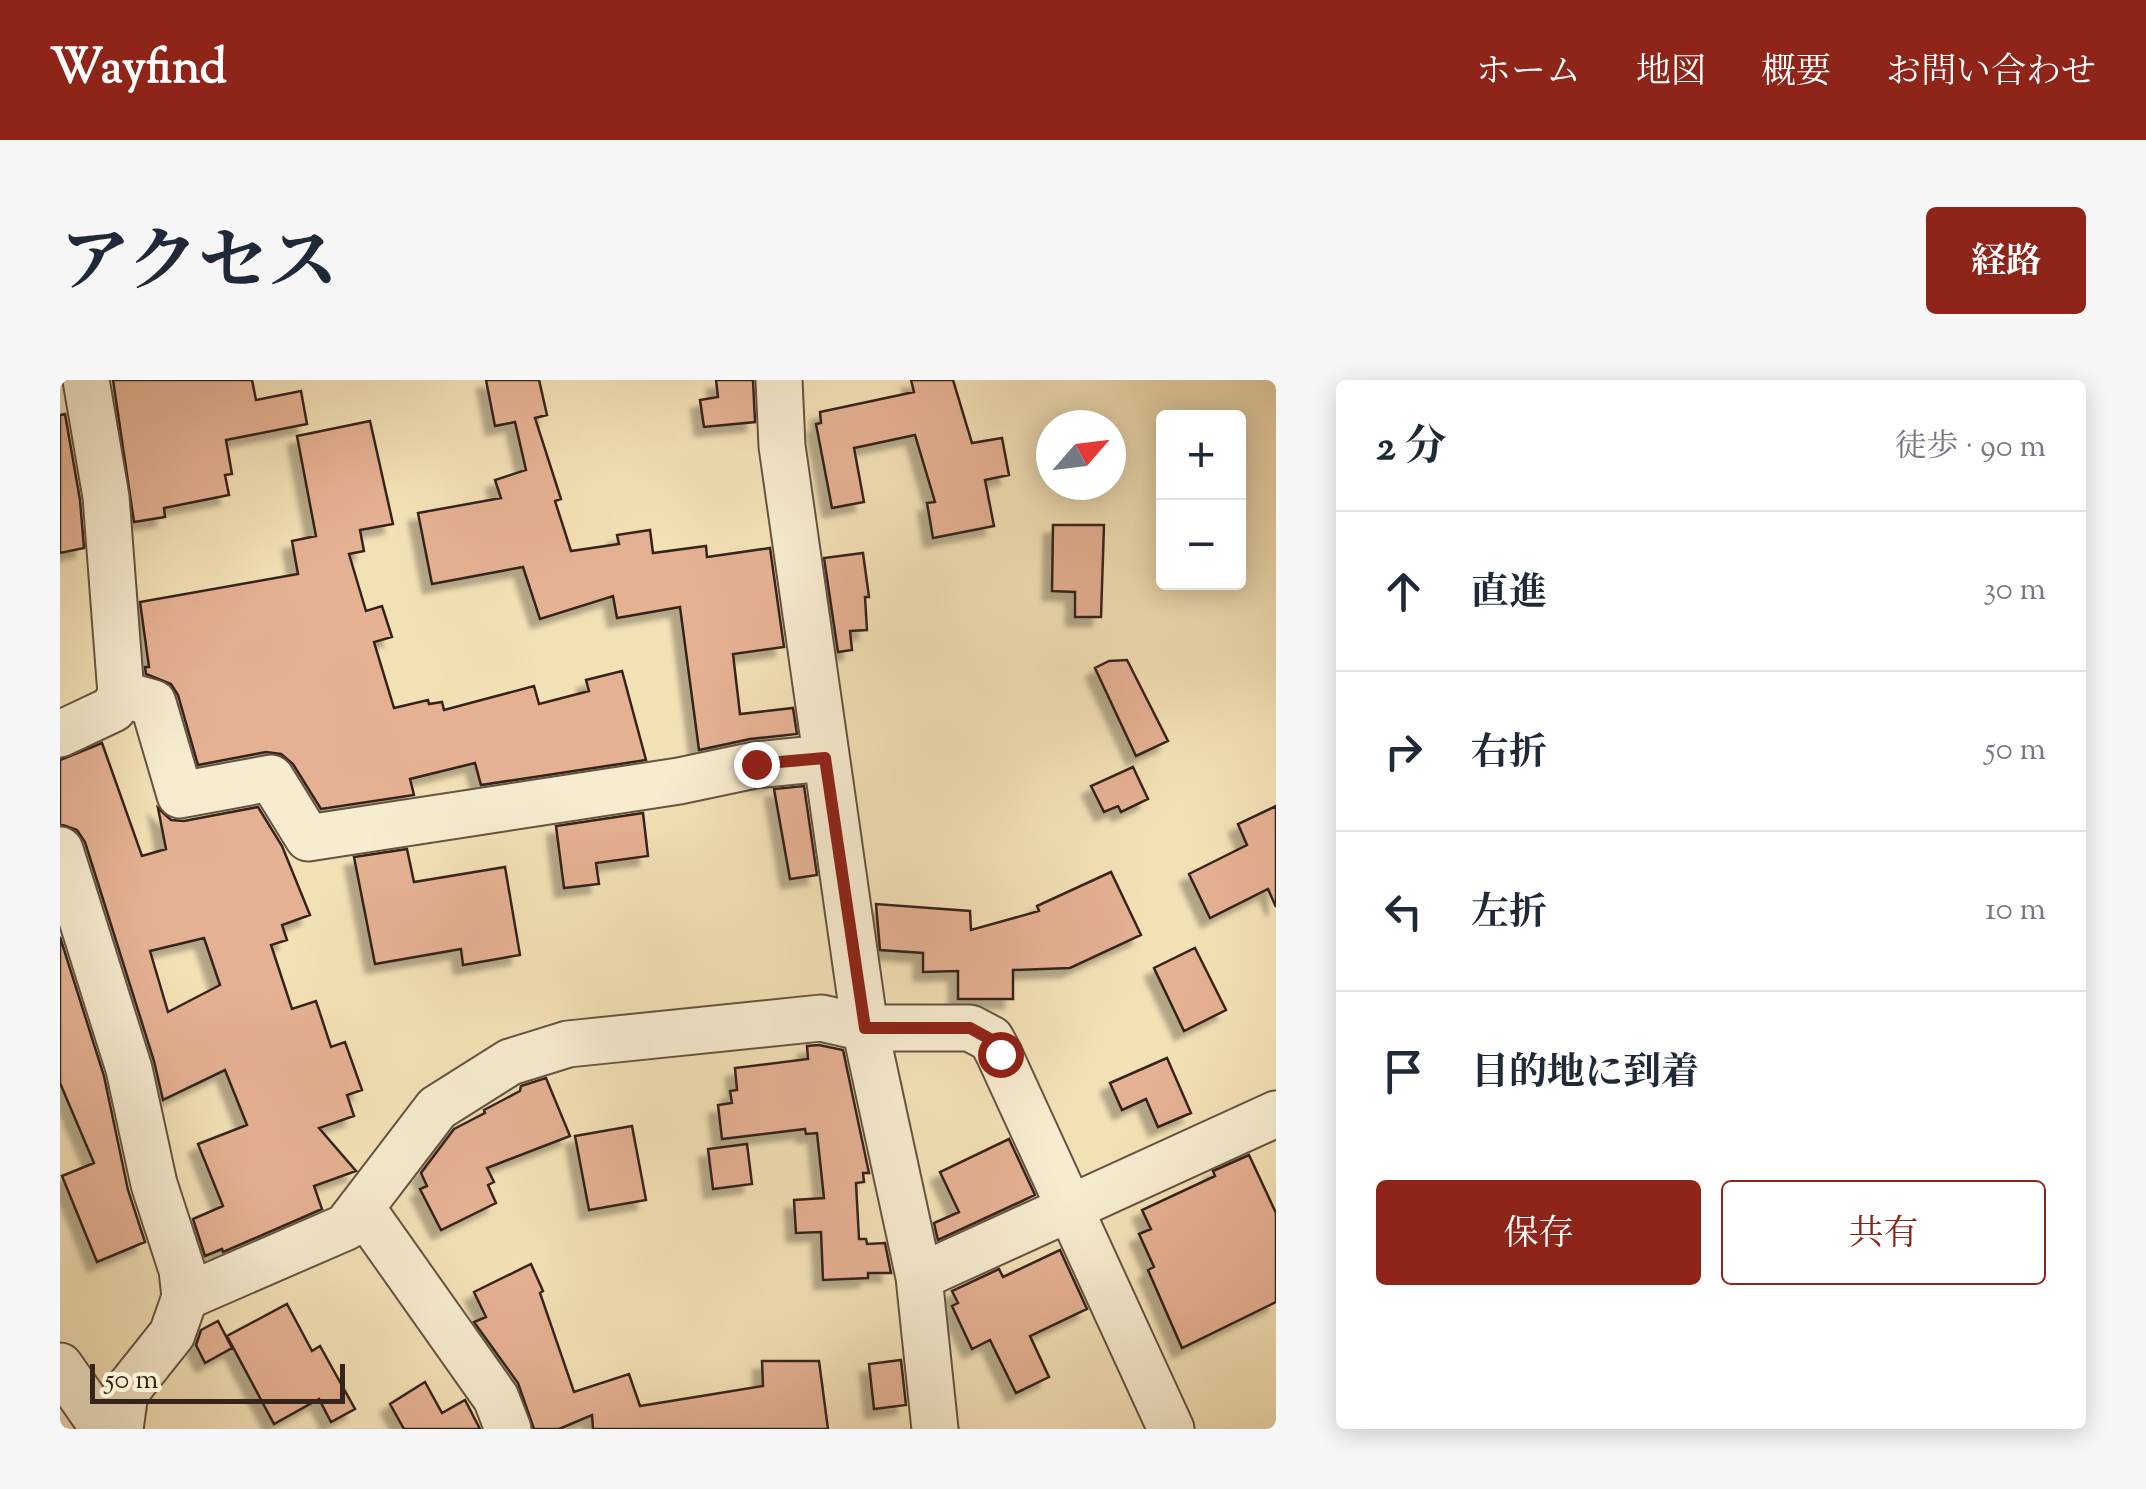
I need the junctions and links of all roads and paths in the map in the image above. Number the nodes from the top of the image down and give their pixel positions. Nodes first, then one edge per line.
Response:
1 (86, 380) edge
2 (780, 380) edge
3 (121, 694) junction
4 (60, 734) edge
5 (825, 758) junction
6 (60, 850) edge
7 (865, 1028) junction
8 (1276, 1114) edge
9 (360, 1207) junction
10 (1068, 1210) junction
11 (918, 1277) junction
12 (185, 1297) junction
13 (60, 1366) edge
14 (104, 1429) edge
15 (120, 1429) edge
16 (508, 1429) edge
17 (935, 1429) edge
18 (1171, 1429) edge

1 - 3 street
2 - 5 street
3 - 4 street
3 - 5 street
5 - 7 street
6 - 12 street
7 - 9 street
7 - 10 street
7 - 11 street
8 - 10 street
9 - 12 street
9 - 16 street
10 - 11 street
10 - 18 street
11 - 17 street
12 - 15 street
13 - 14 street

